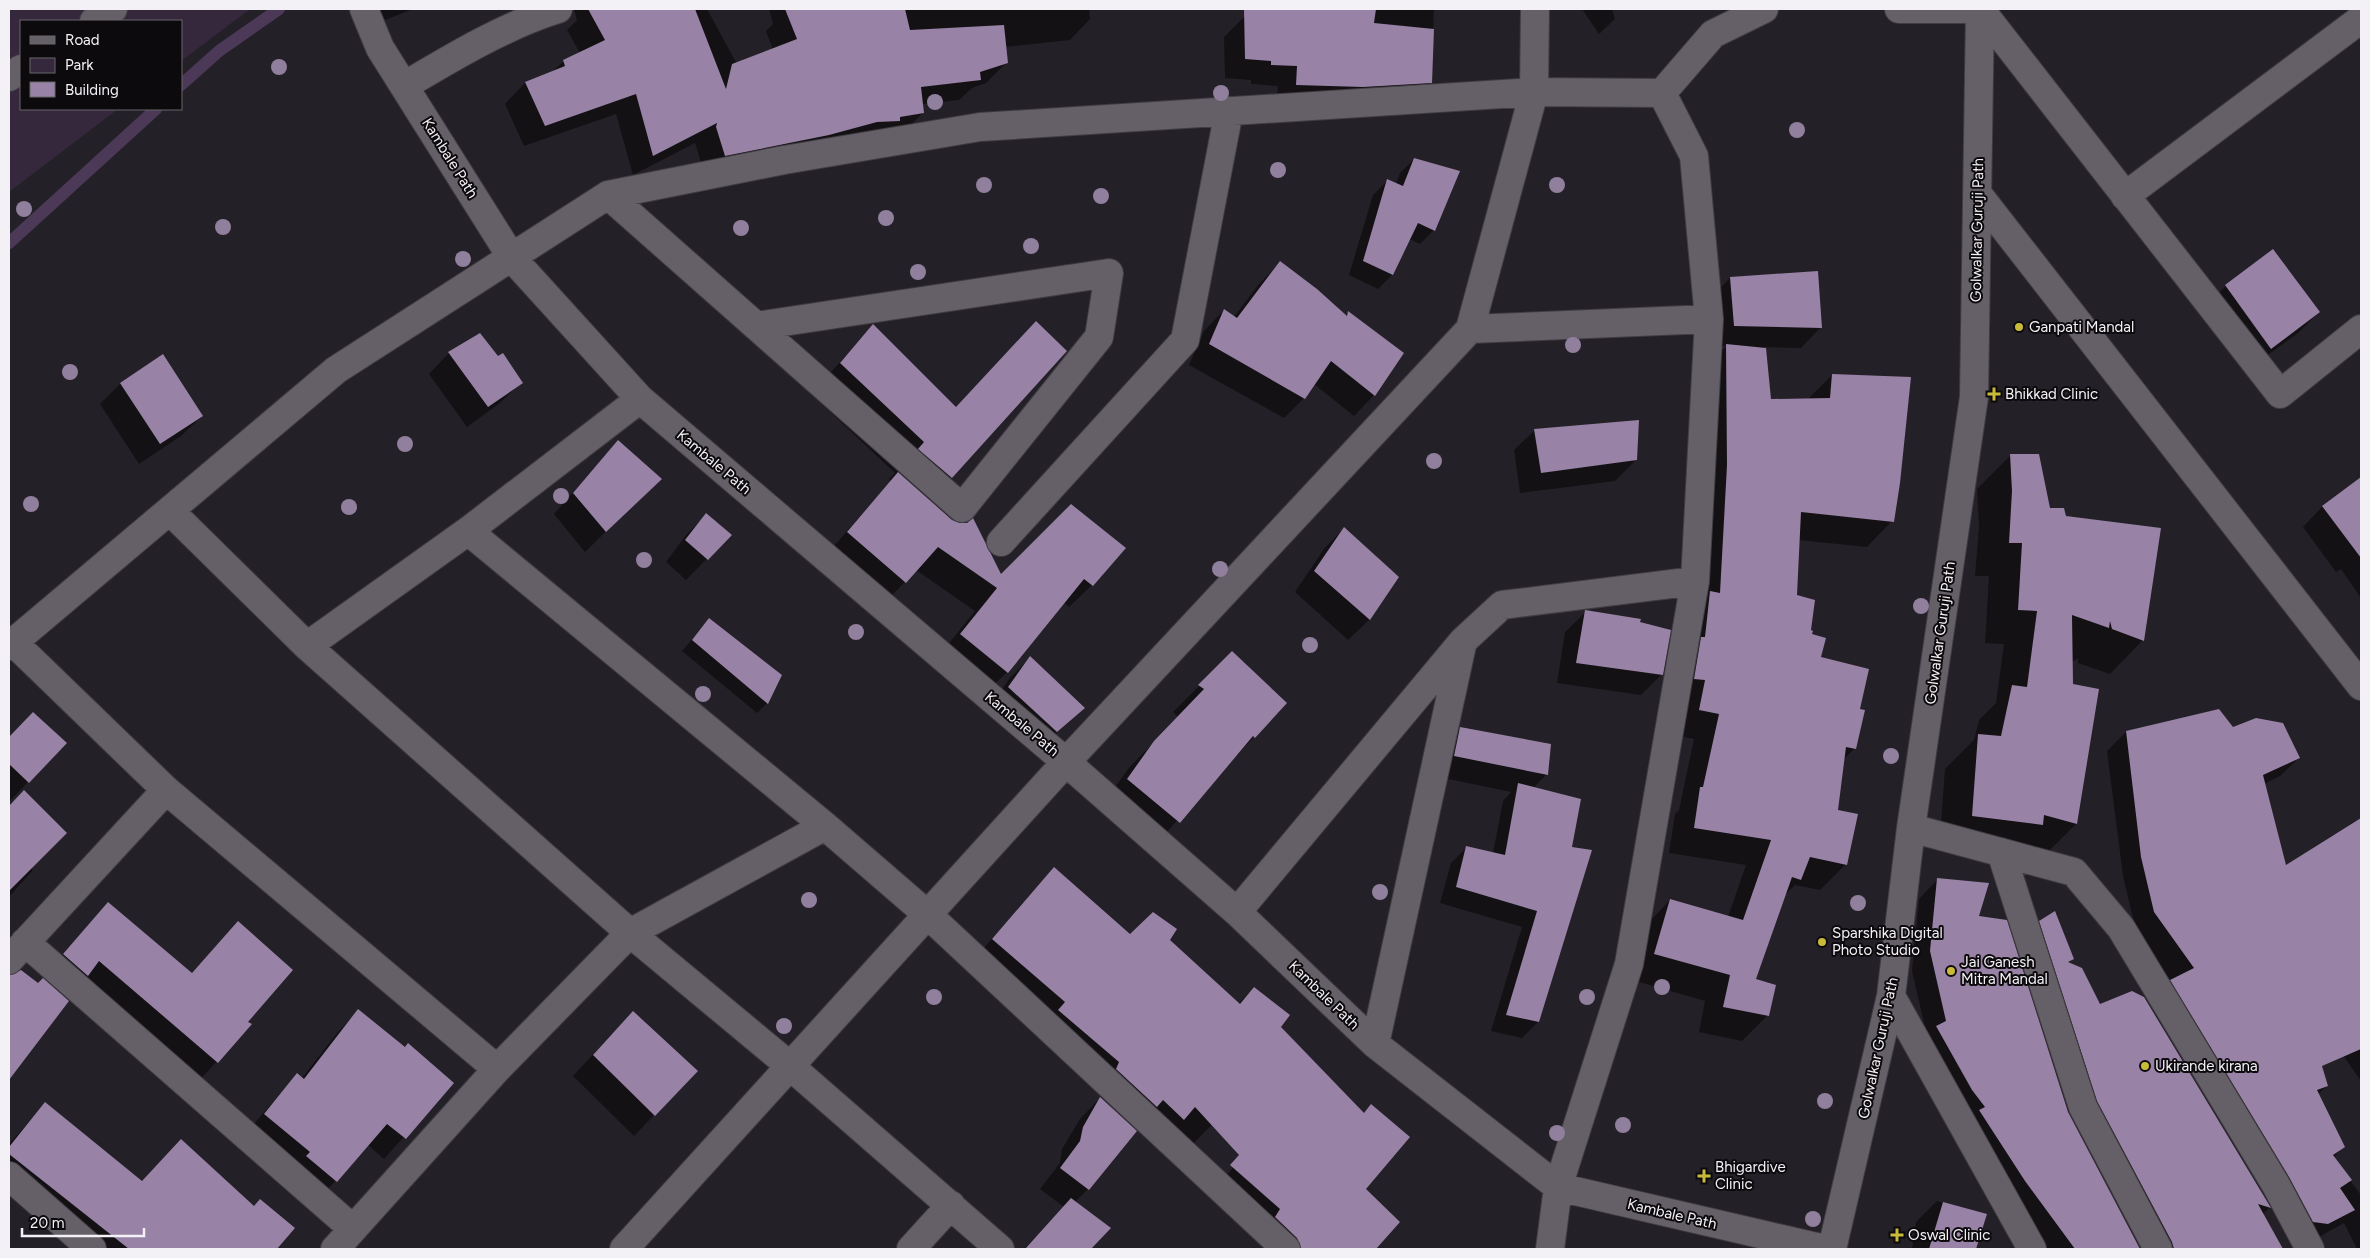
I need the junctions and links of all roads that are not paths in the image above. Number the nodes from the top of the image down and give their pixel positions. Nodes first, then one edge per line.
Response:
1 (113, 9) edge
2 (364, 9) edge
3 (558, 9) edge
4 (1535, 9) edge
5 (1764, 9) edge
6 (1899, 9) edge
7 (1980, 9) edge
8 (2361, 19) edge
9 (96, 20) edge
10 (20, 70) edge
11 (9, 77) edge
12 (404, 86) junction
13 (1534, 92) junction
14 (1662, 93) junction
15 (1229, 111) junction
16 (1977, 194) junction
17 (608, 195) junction
18 (2125, 196) junction
19 (512, 258) junction
20 (1709, 319) junction
21 (756, 326) junction
22 (1470, 329) junction
23 (2361, 329) edge
24 (640, 399) junction
25 (170, 511) junction
26 (468, 531) junction
27 (1001, 542) dead end
28 (1695, 581) junction
29 (1463, 641) junction
30 (11, 644) edge
31 (307, 646) junction
32 (2361, 686) edge
33 (1066, 762) junction
34 (166, 790) junction
35 (825, 826) junction
36 (1911, 828) junction
37 (2002, 852) junction
38 (1237, 912) junction
39 (928, 915) junction
40 (630, 933) junction
41 (17, 951) edge
42 (1891, 996) junction
43 (1375, 1044) junction
44 (790, 1066) junction
45 (497, 1069) junction
46 (9, 1176) edge
47 (1558, 1187) junction
48 (951, 1205) junction
49 (353, 1229) junction
50 (92, 1249) edge
51 (335, 1249) edge
52 (624, 1249) edge
53 (911, 1249) edge
54 (1000, 1249) edge
55 (1286, 1249) edge
56 (1550, 1249) edge
57 (1825, 1249) edge
58 (1832, 1249) edge
59 (2032, 1249) edge
60 (2158, 1249) edge
61 (2310, 1249) edge

1 - 9 street
2 - 12 street, Kambale Path
3 - 12 street
4 - 13 street
5 - 14 street
6 - 7 street
7 - 16 street, Golwalkar Guruji Path
7 - 18 street
8 - 18 street
10 - 11 street
12 - 19 street, Kambale Path
13 - 14 street
13 - 15 street
13 - 22 street
14 - 20 street
15 - 17 street
15 - 27 street
16 - 32 street
16 - 36 street, Golwalkar Guruji Path
17 - 19 street
17 - 21 street
18 - 23 street
19 - 24 street, Kambale Path
19 - 25 street
20 - 22 street
20 - 28 street
21 - 21 street
22 - 33 street
24 - 26 street
24 - 33 street, Kambale Path
25 - 30 street
25 - 31 street
26 - 31 street
26 - 35 street
28 - 29 street
28 - 47 street
29 - 38 street
29 - 43 street
30 - 34 street
31 - 40 street
33 - 38 street, Kambale Path
33 - 39 street
34 - 41 street
34 - 45 street
35 - 39 street
35 - 40 street
36 - 37 street
36 - 42 street, Golwalkar Guruji Path
37 - 60 street
37 - 61 street
38 - 43 street, Kambale Path
39 - 44 street
39 - 55 street
40 - 44 street
40 - 45 street
41 - 49 street
42 - 58 street, Golwalkar Guruji Path
42 - 59 street
43 - 47 street, Kambale Path
44 - 48 street
44 - 52 street
45 - 49 street
46 - 50 street
47 - 56 street
47 - 57 street, Kambale Path
48 - 53 street
48 - 54 street
49 - 51 street

